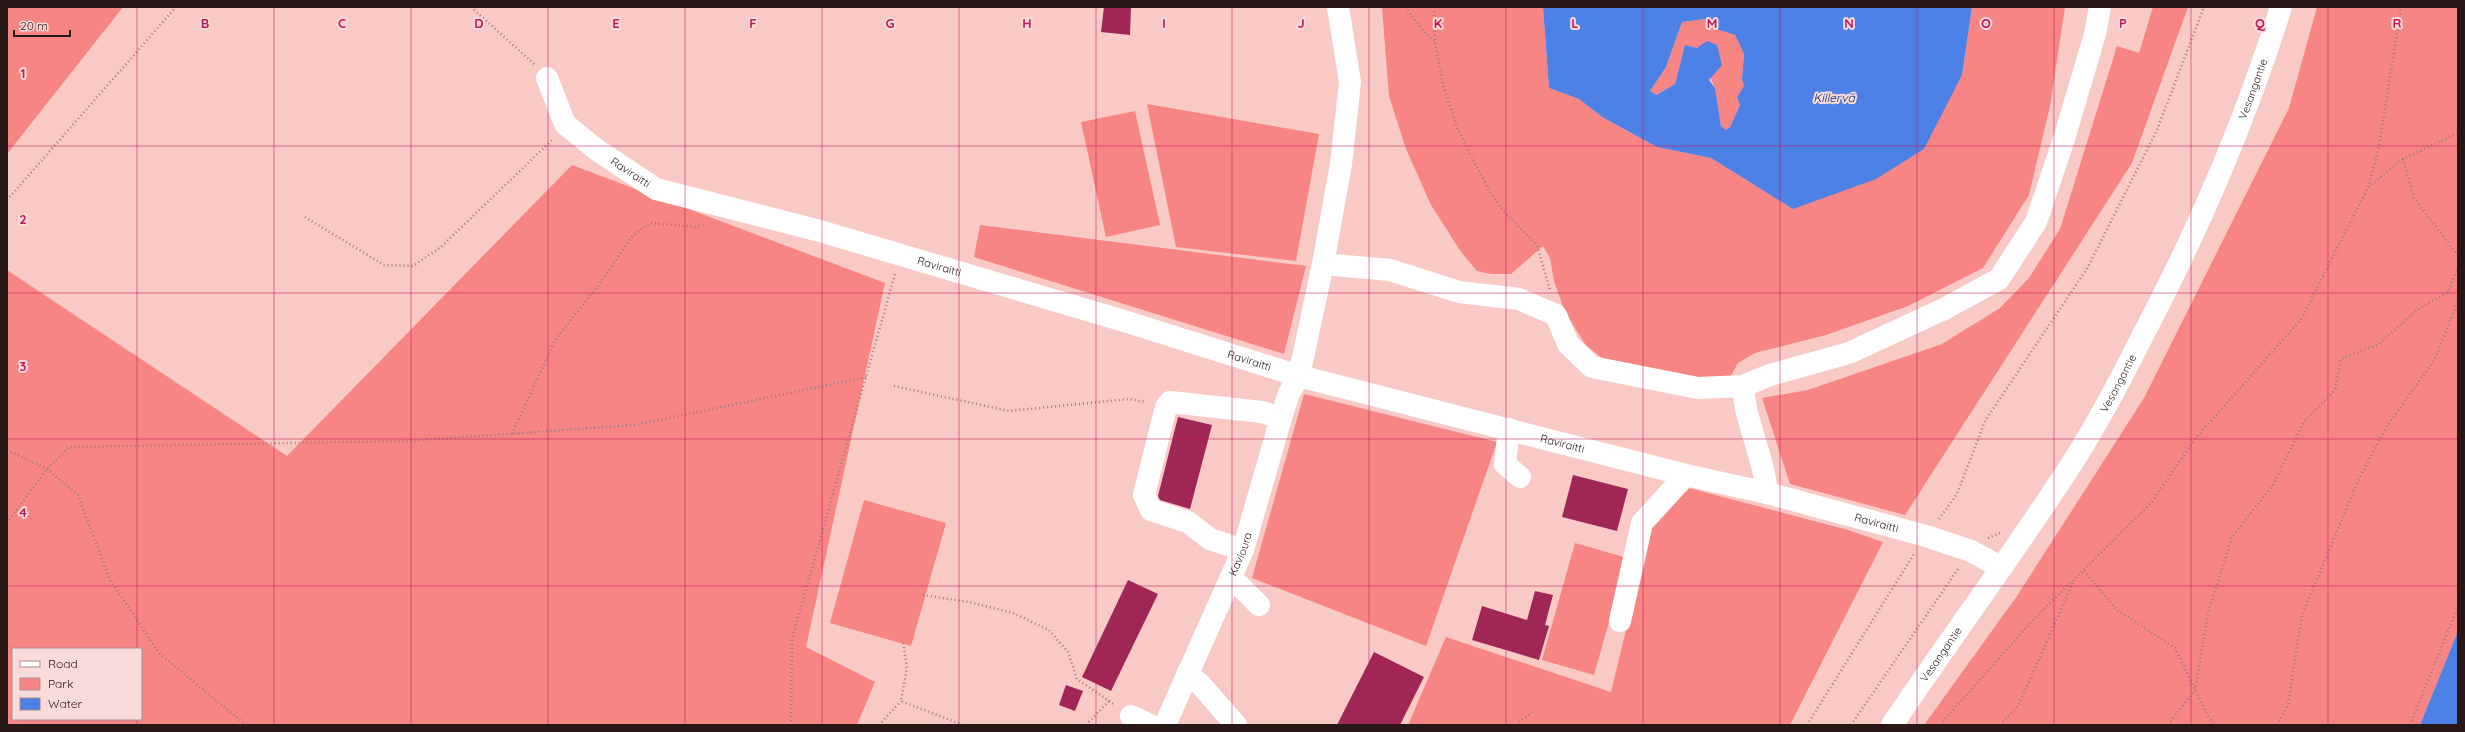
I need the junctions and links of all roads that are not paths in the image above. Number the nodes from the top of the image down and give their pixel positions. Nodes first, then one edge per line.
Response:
1 (1338, 7) edge
2 (2100, 7) edge
3 (2281, 7) edge
4 (547, 78) road end
5 (1323, 264) junction
6 (1298, 376) junction
7 (1743, 386) junction
8 (1281, 418) junction
9 (1509, 429) junction
10 (1686, 474) junction
11 (1520, 477) dead end
12 (1767, 493) junction
13 (1243, 550) junction
14 (2000, 567) junction
15 (1230, 580) junction
16 (1259, 605) dead end
17 (1620, 621) dead end
18 (1186, 674) junction
19 (1131, 716) road end
20 (1150, 725) edge
21 (1165, 725) edge
22 (1236, 725) edge
23 (1892, 725) edge

1 - 5 street, Kavioura
2 - 7 street
3 - 14 street, Vesangantie
4 - 6 street, Raviraitti
5 - 6 street, Kavioura
5 - 7 street
6 - 8 street, Kavioura
6 - 9 street, Raviraitti
7 - 12 street
8 - 13 street, Kavioura
8 - 13 street
9 - 10 street, Raviraitti
9 - 11 street
10 - 12 street, Raviraitti
10 - 17 street
12 - 14 street, Raviraitti
13 - 15 street, Kavioura
14 - 23 street, Vesangantie
15 - 16 street
15 - 18 street, Kavioura
18 - 21 street, Kavioura
18 - 22 street
19 - 20 street

